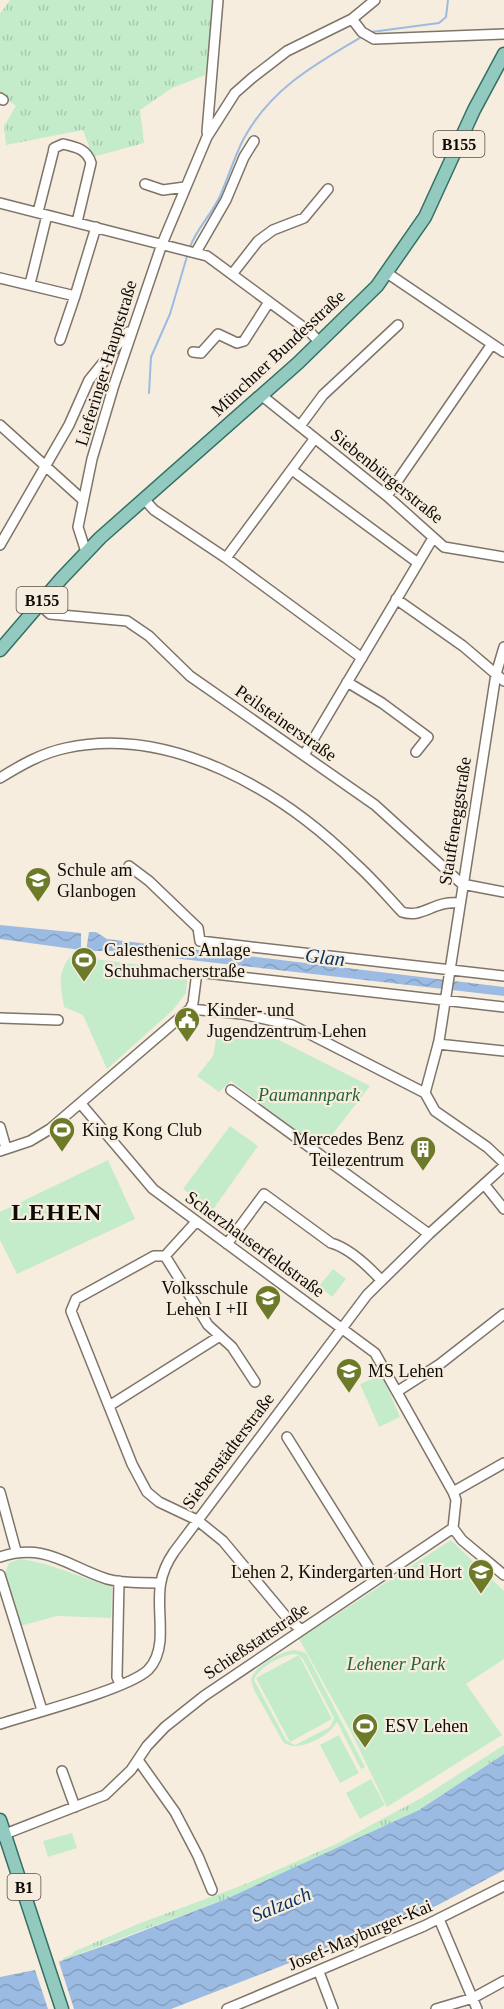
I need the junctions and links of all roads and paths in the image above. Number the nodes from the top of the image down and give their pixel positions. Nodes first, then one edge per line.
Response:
1 (218, 0) edge
2 (375, 0) edge
3 (352, 19) junction
4 (504, 34) edge
5 (504, 54) edge
6 (207, 137) junction
7 (254, 141) dead end
8 (145, 183) dead end
9 (185, 187) junction
10 (328, 189) dead end
11 (0, 203) edge
12 (43, 214) junction
13 (77, 222) junction
14 (96, 227) junction
15 (162, 244) junction
16 (192, 251) junction
17 (233, 273) junction
18 (387, 273) junction
19 (0, 278) edge
20 (30, 284) junction
21 (75, 296) junction
22 (268, 301) junction
23 (398, 325) dead end
24 (133, 327) junction
25 (60, 340) dead end
26 (320, 343) junction
27 (492, 344) junction
28 (193, 352) dead end
29 (504, 352) edge
30 (261, 395) junction
31 (0, 425) edge
32 (300, 426) junction
33 (315, 438) junction
34 (46, 466) junction
35 (292, 470) junction
36 (387, 496) junction
37 (144, 499) junction
38 (83, 500) junction
39 (433, 538) junction
40 (0, 545) edge
41 (86, 552) junction
42 (504, 557) edge
43 (226, 558) junction
44 (418, 563) junction
45 (396, 599) junction
46 (39, 604) junction
47 (504, 647) edge
48 (0, 650) edge
49 (362, 658) junction
50 (496, 674) junction
51 (504, 681) edge
52 (348, 682) junction
53 (416, 752) dead end
54 (304, 755) junction
55 (0, 778) edge
56 (129, 866) dead end
57 (504, 879) edge
58 (462, 884) junction
59 (501, 890) edge
60 (459, 903) junction
61 (449, 972) junction
62 (504, 976) edge
63 (446, 1001) junction
64 (504, 1007) edge
65 (190, 1009) junction
66 (0, 1018) edge
67 (58, 1020) dead end
68 (438, 1044) junction
69 (504, 1051) edge
70 (231, 1090) dead end
71 (425, 1093) junction
72 (81, 1104) junction
73 (0, 1127) edge
74 (3, 1149) edge
75 (504, 1164) edge
76 (484, 1184) junction
77 (504, 1209) edge
78 (195, 1223) junction
79 (429, 1234) junction
80 (227, 1244) junction
81 (165, 1256) junction
82 (381, 1280) junction
83 (504, 1314) edge
84 (342, 1327) junction
85 (220, 1336) junction
86 (255, 1382) dead end
87 (398, 1391) junction
88 (109, 1406) junction
89 (287, 1437) dead end
90 (504, 1463) edge
91 (0, 1492) edge
92 (453, 1492) junction
93 (197, 1520) junction
94 (453, 1528) junction
95 (16, 1551) junction
96 (0, 1557) edge
97 (0, 1575) edge
98 (504, 1575) edge
99 (376, 1579) junction
100 (119, 1581) junction
101 (159, 1583) junction
102 (276, 1605) junction
103 (302, 1629) junction
104 (286, 1639) junction
105 (120, 1684) junction
106 (42, 1710) junction
107 (0, 1724) edge
108 (138, 1760) junction
109 (62, 1771) dead end
110 (75, 1807) junction
111 (0, 1820) edge
112 (2, 1836) edge
113 (504, 1886) edge
114 (212, 1890) dead end
115 (439, 1919) junction
116 (318, 1972) junction
117 (504, 1981) edge
118 (473, 1998) junction
119 (62, 2009) edge
120 (227, 2009) edge
121 (333, 2009) edge
122 (436, 2009) edge
123 (477, 2009) edge

1 - 6 street
2 - 3 street, Lieferinger Hauptstraße
3 - 4 street
3 - 6 street, Lieferinger Hauptstraße
5 - 18 main road, Münchner Bundesstraße / B155
6 - 9 street, Lieferinger Hauptstraße
7 - 16 street
8 - 9 street
9 - 15 street, Lieferinger Hauptstraße
10 - 17 street
11 - 12 street
12 - 13 street
12 - 13 street
12 - 20 street
13 - 14 street
14 - 15 street
14 - 21 street
15 - 16 street
15 - 24 street, Lieferinger Hauptstraße
16 - 17 street
17 - 22 street
18 - 26 main road, Münchner Bundesstraße / B155
18 - 27 street
19 - 20 street
20 - 21 street
21 - 25 street
22 - 26 street
22 - 28 street
23 - 32 street
24 - 34 street
24 - 38 street, Lieferinger Hauptstraße
26 - 30 main road, Münchner Bundesstraße / B155
27 - 29 street
27 - 36 street
30 - 32 street, Siebenbürgerstraße
30 - 37 main road, Münchner Bundesstraße / B155
31 - 34 street
32 - 33 street, Siebenbürgerstraße
33 - 35 street
33 - 36 street, Siebenbürgerstraße
34 - 38 street
34 - 40 street
35 - 43 street
35 - 44 street
36 - 39 street, Siebenbürgerstraße
37 - 41 main road, Münchner Bundesstraße / B155
37 - 43 street
38 - 41 street, Lieferinger Hauptstraße
39 - 42 street, Siebenbürgerstraße
39 - 44 street
41 - 46 main road, B155
43 - 49 street
44 - 45 street
45 - 49 street
45 - 50 street
46 - 48 main road, B155
46 - 54 street, Peilsteinerstraße
47 - 50 street, Stauffeneggstraße
49 - 52 street
50 - 51 street
50 - 58 street, Stauffeneggstraße
52 - 53 street
52 - 54 street
54 - 58 street, Peilsteinerstraße
55 - 60 street
56 - 61 street
57 - 59 street
58 - 59 street
58 - 60 street, Stauffeneggstraße
60 - 61 street, Stauffeneggstraße
61 - 62 street
61 - 63 street, Stauffeneggstraße
63 - 64 street
63 - 65 street
63 - 68 street, Stauffeneggstraße
65 - 71 street
65 - 72 street
66 - 67 street
68 - 69 street
68 - 71 street, Stauffeneggstraße
70 - 79 street
71 - 75 street
72 - 74 street
72 - 78 street, Scherzhauserfeldstraße
73 - 74 street
75 - 76 street, Siebenstädterstraße
76 - 77 street
76 - 79 street, Siebenstädterstraße
78 - 80 street, Scherzhauserfeldstraße
78 - 81 street
79 - 82 street, Siebenstädterstraße
80 - 82 street
80 - 84 street, Scherzhauserfeldstraße
81 - 85 street
81 - 88 street
82 - 84 street, Siebenstädterstraße
83 - 87 street
84 - 87 street, Scherzhauserfeldstraße
84 - 93 street, Siebenstädterstraße
85 - 86 street
85 - 88 street
87 - 92 street, Scherzhauserfeldstraße
88 - 93 street
89 - 99 street
90 - 92 street
91 - 95 street
92 - 94 street
93 - 101 street, Siebenstädterstraße
93 - 102 street
94 - 98 street
94 - 99 street, Schießstattstraße
95 - 96 street
95 - 100 street
97 - 106 street
99 - 103 street, Schießstattstraße
100 - 101 street
100 - 105 street
101 - 105 street, Siebenstädterstraße
102 - 103 street
102 - 104 street
103 - 104 street, Schießstattstraße
104 - 108 street, Schießstattstraße
105 - 106 street, Siebenstädterstraße
106 - 107 street, Siebenstädterstraße
108 - 110 street, Schießstattstraße
108 - 114 street
109 - 110 street
110 - 112 street, Schießstattstraße
111 - 112 main road, B1
112 - 119 main road, B1
113 - 115 street, Josef-Mayburger-Kai
115 - 116 street, Josef-Mayburger-Kai
115 - 118 street
116 - 120 street, Josef-Mayburger-Kai
116 - 121 street
117 - 118 street
118 - 122 street
118 - 123 street

